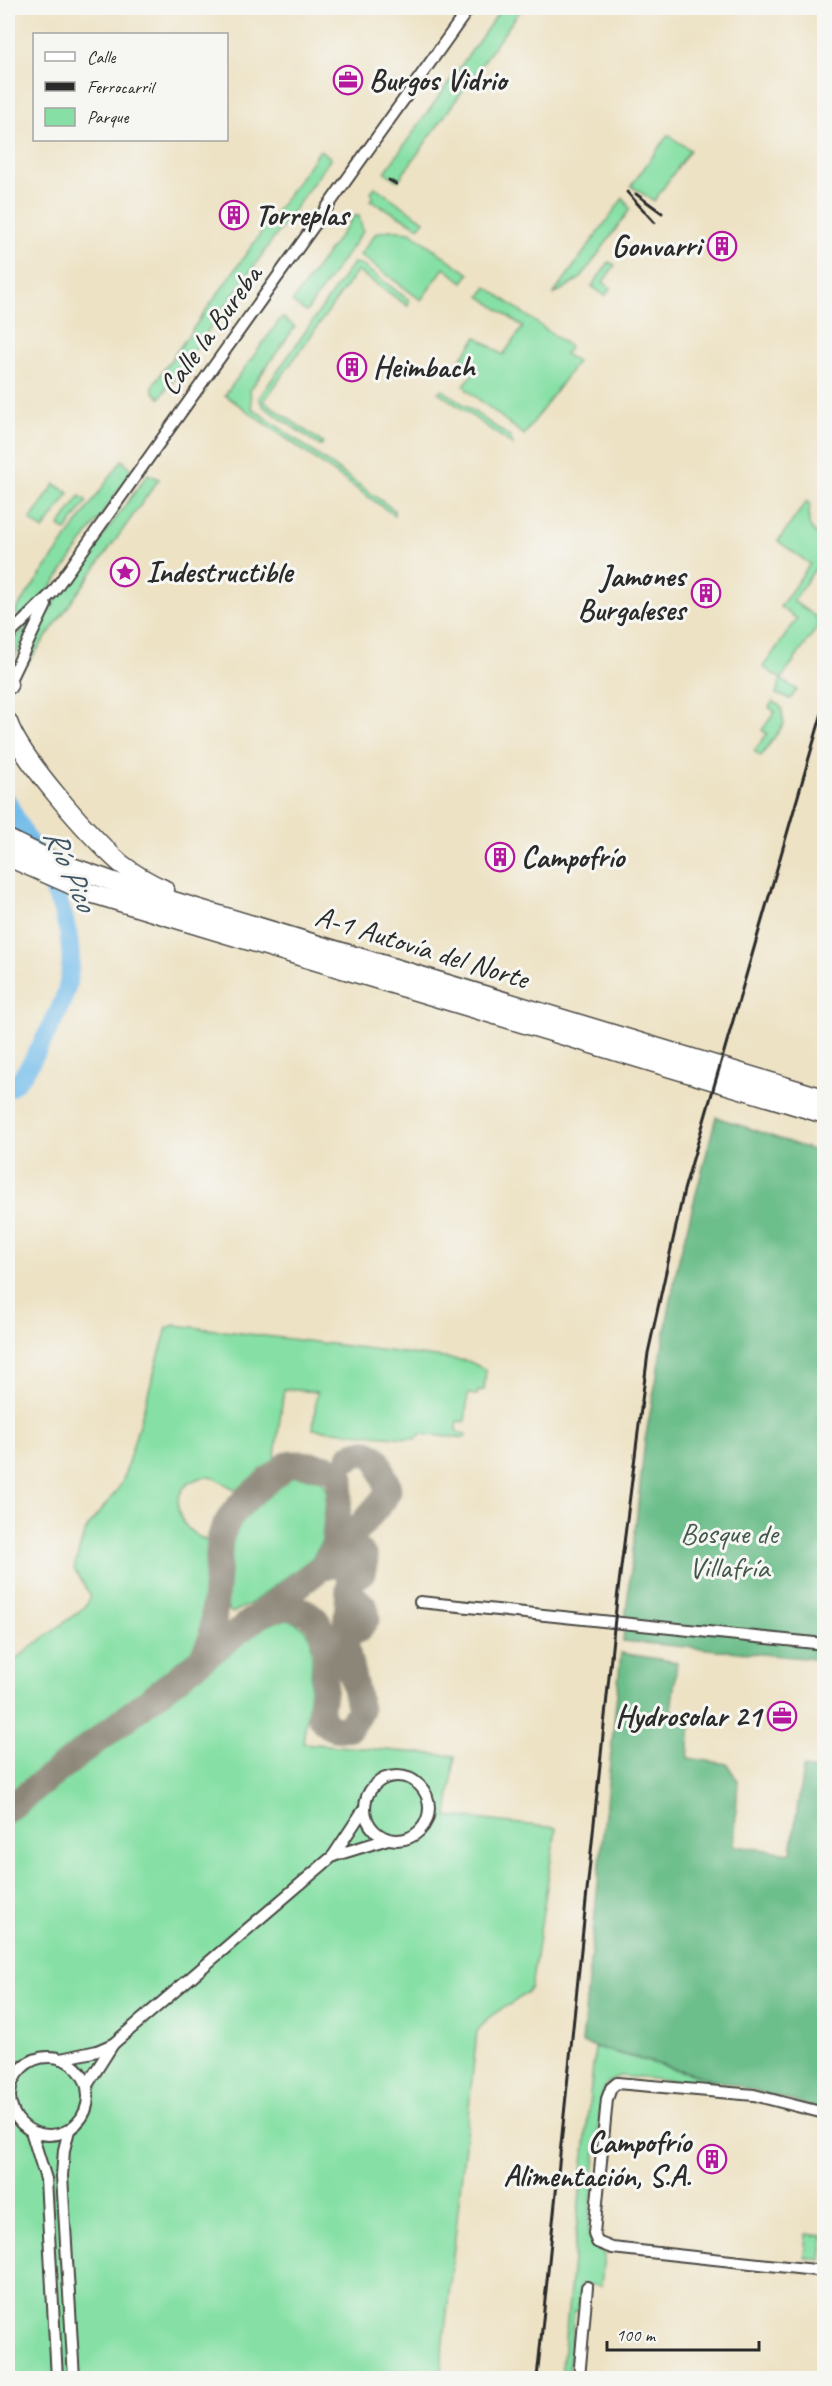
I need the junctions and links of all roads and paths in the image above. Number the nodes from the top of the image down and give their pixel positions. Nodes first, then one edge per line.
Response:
1 (453, 8) edge
2 (467, 11) edge
3 (53, 592) junction
4 (8, 636) edge
5 (12, 669) edge
6 (8, 685) edge
7 (8, 722) edge
8 (10, 846) edge
9 (392, 968) junction
10 (825, 1098) edge
11 (825, 1114) edge
12 (420, 1602) dead end
13 (825, 1644) edge
14 (364, 1809) junction
15 (388, 1839) junction
16 (333, 1856) junction
17 (113, 2044) junction
18 (61, 2059) junction
19 (87, 2085) junction
20 (825, 2113) edge
21 (69, 2130) junction
22 (31, 2131) junction
23 (825, 2271) edge
24 (587, 2287) dead end
25 (57, 2379) edge
26 (74, 2379) edge
27 (579, 2379) edge

1 - 2 street
2 - 3 street, Calle la Bureba
3 - 4 street, Calle la Bureba
3 - 5 street, Calle la Bureba
5 - 6 street, Calle la Bureba
7 - 9 highway
8 - 9 highway, A-1 Autovía del Norte
8 - 11 highway, A-1 Autovía del Norte
9 - 10 highway, A-1 Autovía del Norte
12 - 13 street
14 - 15 street
14 - 15 street
14 - 16 street
15 - 16 street
16 - 17 street
17 - 18 street
17 - 19 street
18 - 19 street
18 - 22 street
19 - 21 street
20 - 23 street
21 - 22 street
21 - 26 street
22 - 25 street
24 - 27 street

